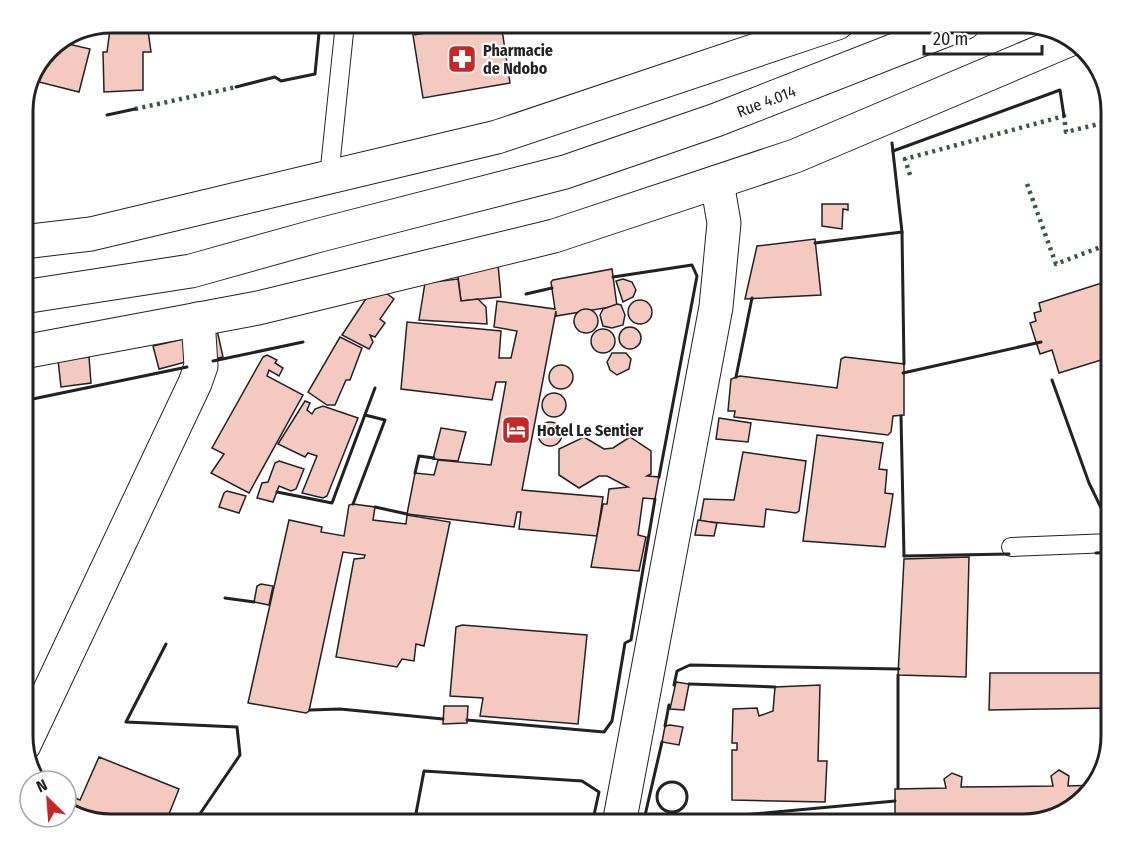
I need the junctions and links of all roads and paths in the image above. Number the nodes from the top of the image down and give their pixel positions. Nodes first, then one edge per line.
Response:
1 (344, 33) edge
2 (805, 33) edge
3 (936, 33) edge
4 (1061, 43) edge
5 (329, 177) junction
6 (717, 182) junction
7 (33, 241) edge
8 (33, 295) edge
9 (198, 320) junction
10 (33, 350) edge
11 (1101, 543) edge
12 (1011, 547) dead end
13 (33, 726) edge
14 (621, 814) edge

1 - 5 lane
2 - 5 main road
3 - 8 main road, Rue 4.014
4 - 6 main road
5 - 7 main road
6 - 9 main road
6 - 14 main road
9 - 10 main road
9 - 13 main road
11 - 12 lane

